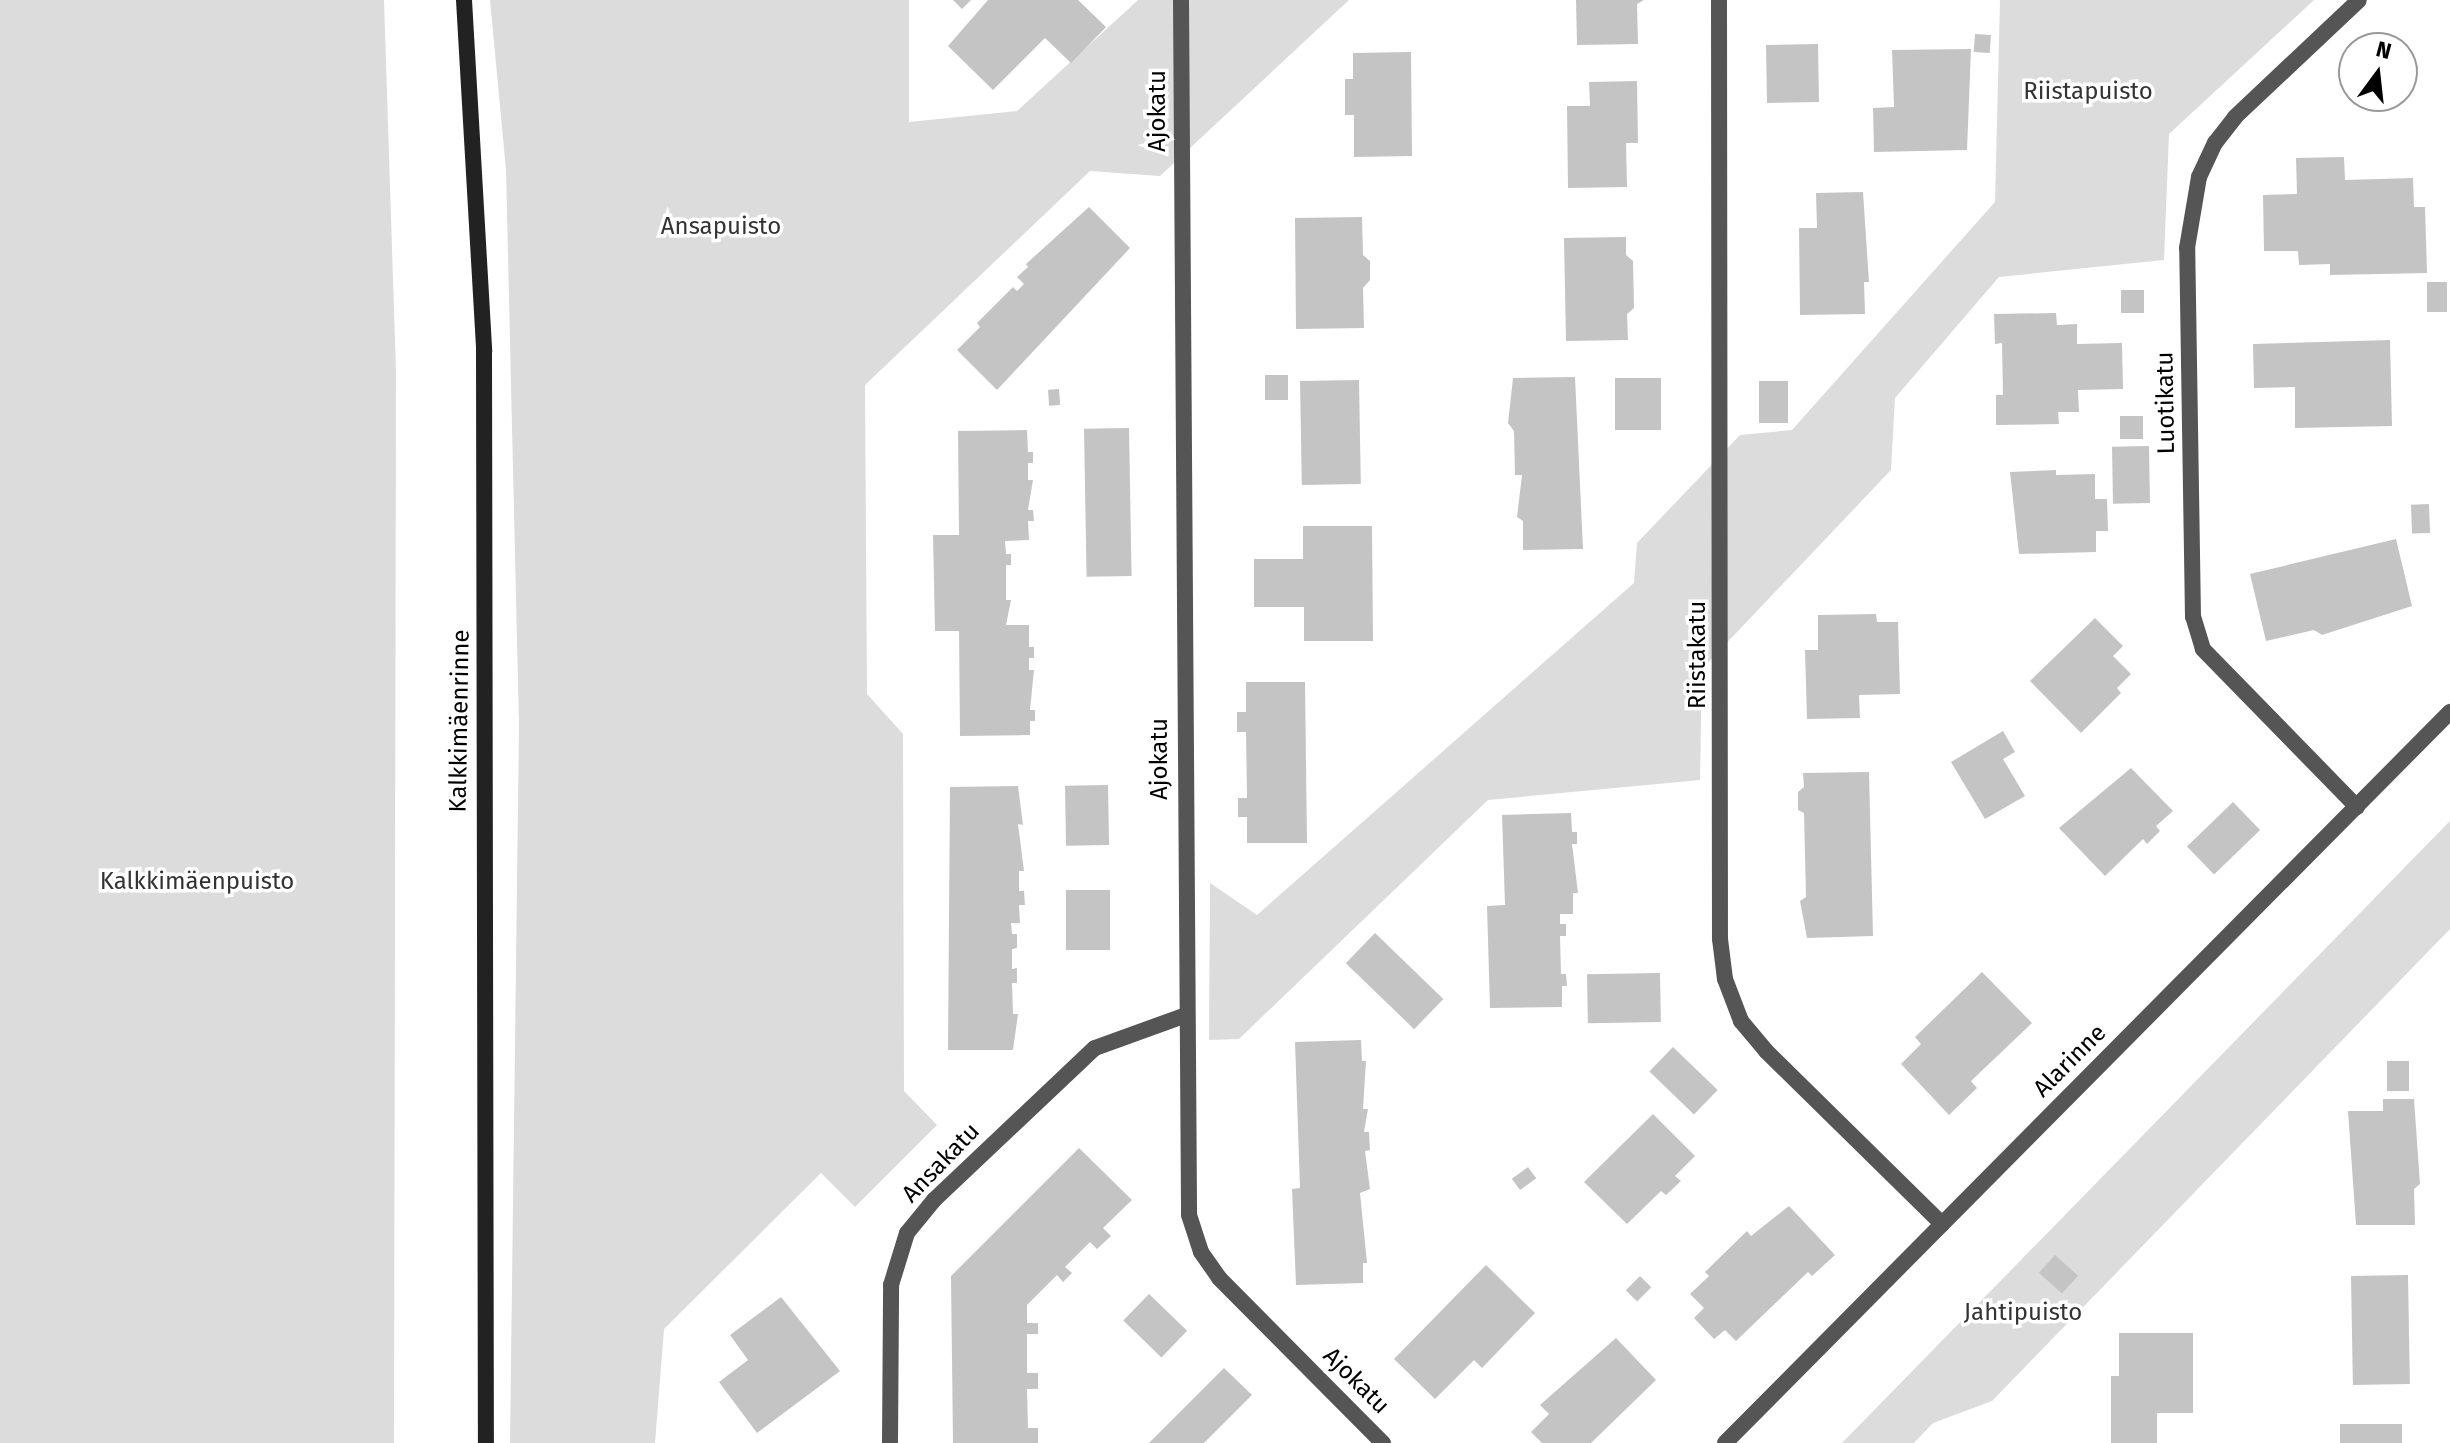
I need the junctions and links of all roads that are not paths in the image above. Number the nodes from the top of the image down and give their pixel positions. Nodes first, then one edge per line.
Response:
1 (464, 0) edge
2 (1181, 0) edge
3 (1719, 0) edge
4 (2359, 0) edge
5 (2450, 712) edge
6 (2357, 807) junction
7 (1186, 1015) junction
8 (1942, 1224) junction
9 (486, 1443) edge
10 (890, 1443) edge
11 (1383, 1443) edge
12 (1725, 1443) edge

1 - 9 street, Kalkkimäenrinne
2 - 7 street, Ajokatu
3 - 8 street, Riistakatu
4 - 6 street, Luotikatu
5 - 6 street, Alarinne
6 - 8 street, Alarinne
7 - 10 street, Ansakatu
7 - 11 street, Ajokatu
8 - 12 street, Alarinne

